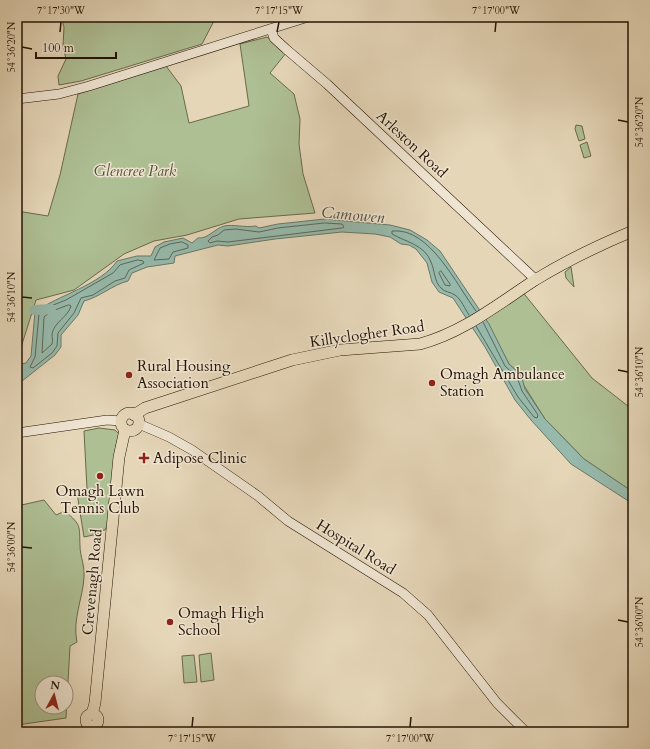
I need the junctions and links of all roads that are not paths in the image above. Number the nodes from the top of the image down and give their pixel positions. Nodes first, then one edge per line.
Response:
1 (308, 17) edge
2 (271, 30) junction
3 (17, 99) edge
4 (633, 231) edge
5 (536, 280) junction
6 (136, 419) junction
7 (123, 426) junction
8 (17, 433) edge
9 (96, 729) edge
10 (526, 732) edge

1 - 2 street
2 - 3 street
2 - 5 street, Arleston Road
4 - 5 highway, Killyclogher Road
5 - 6 highway, Killyclogher Road
6 - 7 highway
6 - 7 highway
6 - 10 street, Hospital Road
7 - 8 street
7 - 9 highway, Crevenagh Road

